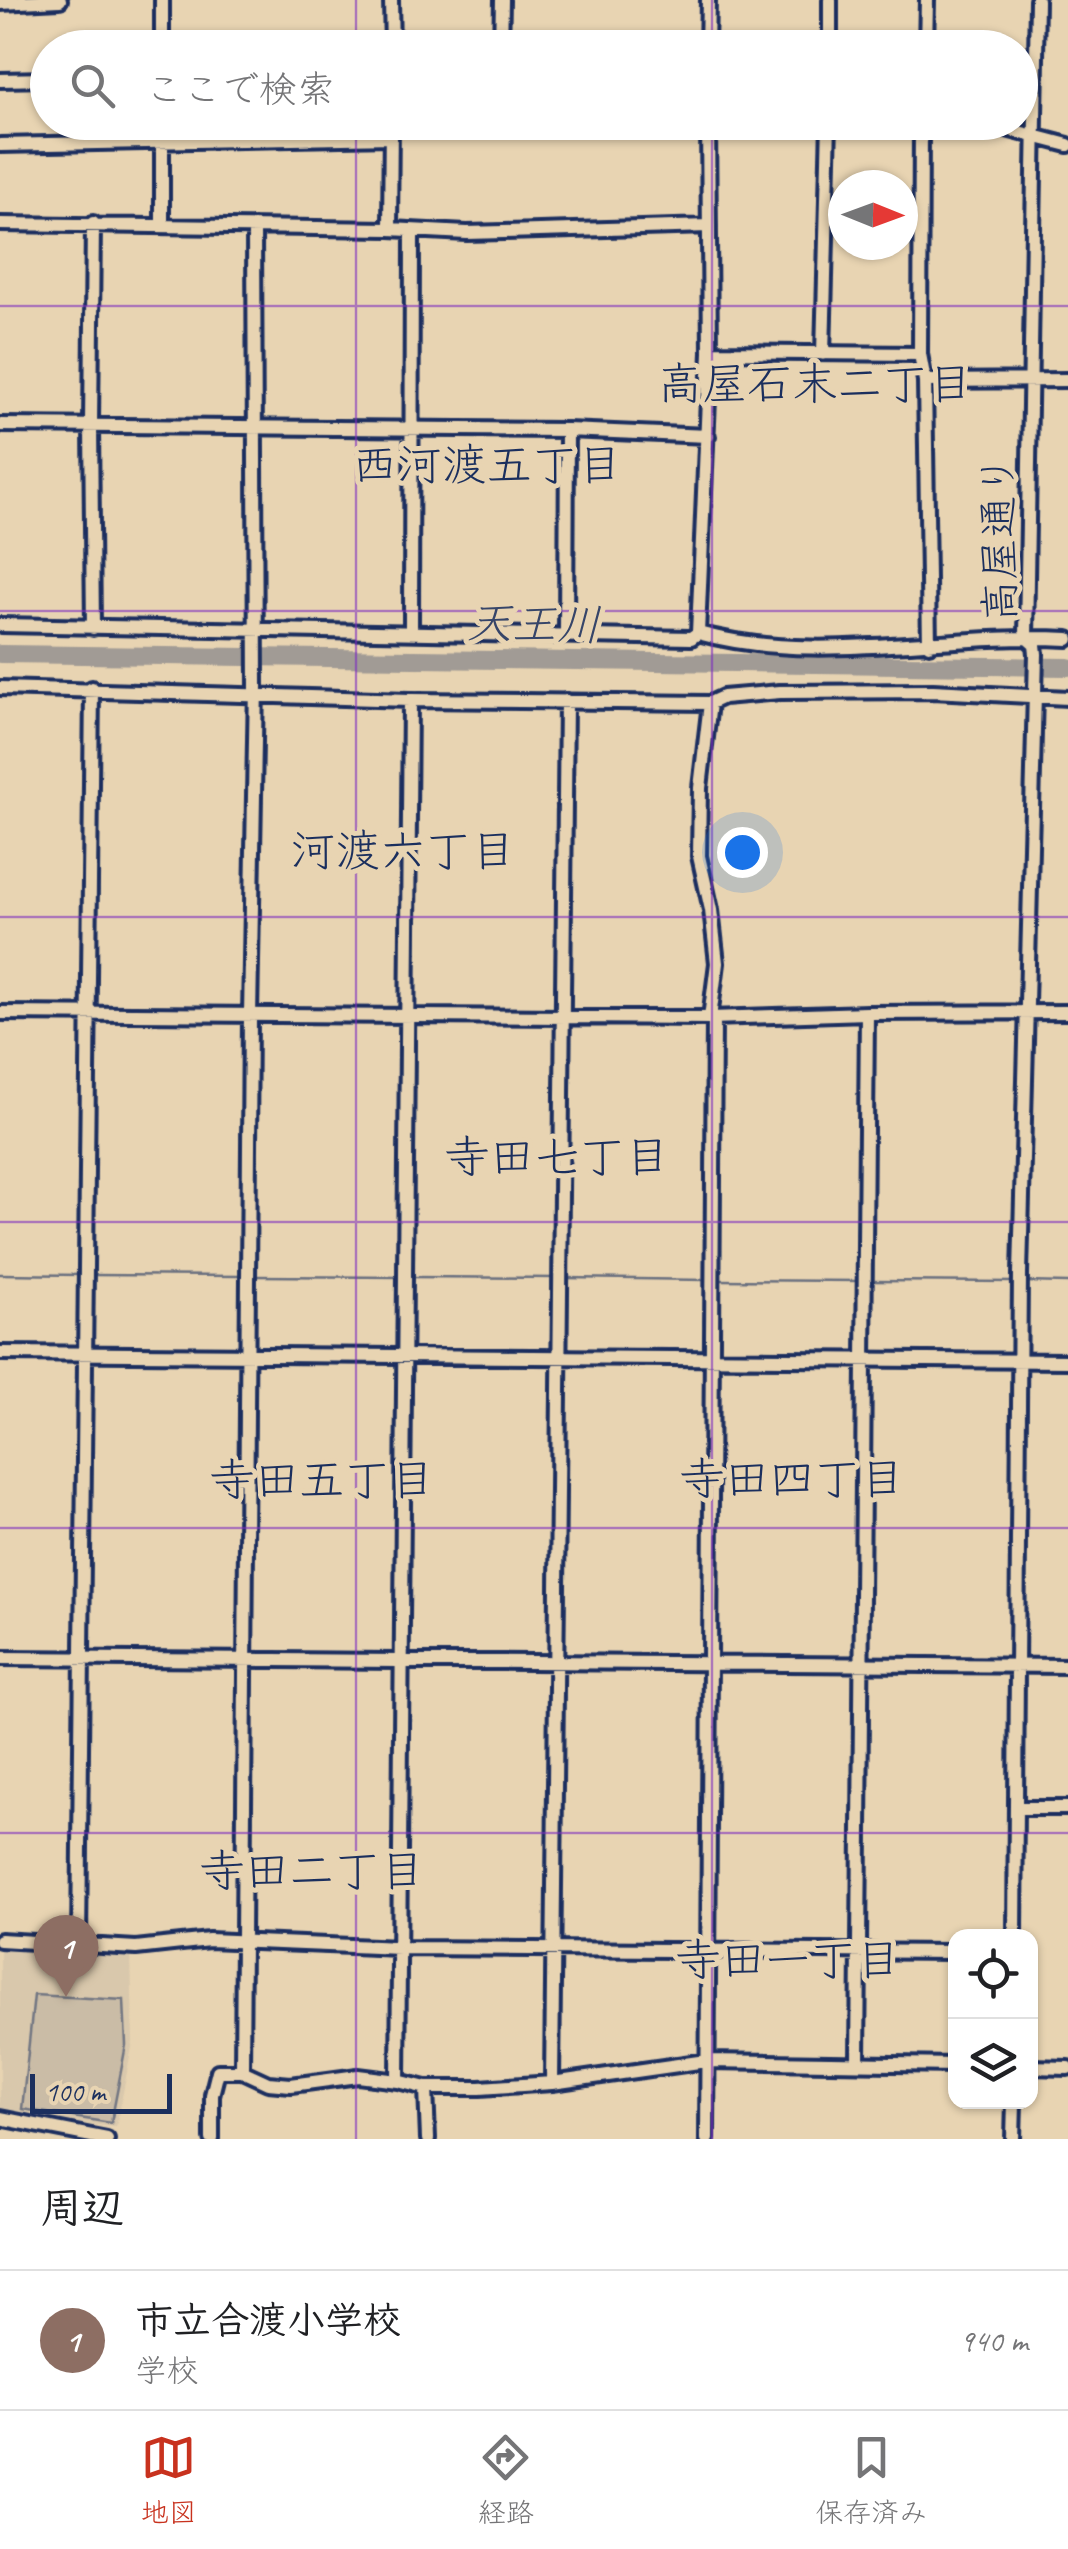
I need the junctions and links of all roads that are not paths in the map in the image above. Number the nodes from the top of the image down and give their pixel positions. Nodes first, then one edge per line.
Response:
1 (60, 0) edge
2 (162, 0) edge
3 (392, 0) edge
4 (502, 0) edge
5 (708, 0) edge
6 (830, 0) edge
7 (927, 0) edge
8 (1037, 0) edge
9 (10, 2) edge
10 (162, 30) edge
11 (392, 30) edge
12 (501, 30) edge
13 (707, 30) edge
14 (830, 30) edge
15 (926, 30) edge
16 (1036, 30) edge
17 (30, 79) edge
18 (0, 80) edge
19 (1038, 137) edge
20 (183, 140) edge
21 (391, 140) edge
22 (708, 140) edge
23 (829, 140) edge
24 (921, 140) edge
25 (1034, 140) edge
26 (162, 141) junction
27 (0, 145) edge
28 (1068, 145) edge
29 (93, 223) junction
30 (0, 224) edge
31 (162, 225) junction
32 (709, 226) junction
33 (254, 227) junction
34 (390, 229) junction
35 (412, 232) junction
36 (710, 352) junction
37 (823, 354) junction
38 (920, 354) junction
39 (1030, 380) junction
40 (1068, 380) edge
41 (925, 381) junction
42 (0, 425) edge
43 (90, 425) junction
44 (254, 426) junction
45 (413, 430) junction
46 (567, 430) junction
47 (708, 436) junction
48 (0, 625) edge
49 (94, 628) junction
50 (411, 630) junction
51 (698, 632) junction
52 (566, 635) junction
53 (256, 636) junction
54 (1026, 637) junction
55 (1068, 639) edge
56 (929, 645) junction
57 (0, 688) edge
58 (92, 688) junction
59 (255, 690) junction
60 (1035, 692) junction
61 (1068, 698) edge
62 (410, 700) junction
63 (566, 702) junction
64 (710, 703) junction
65 (1029, 1012) junction
66 (1068, 1012) edge
67 (0, 1013) edge
68 (867, 1013) junction
69 (87, 1014) junction
70 (250, 1016) junction
71 (407, 1017) junction
72 (560, 1018) junction
73 (712, 1018) junction
74 (0, 1352) edge
75 (84, 1353) junction
76 (246, 1354) junction
77 (404, 1355) junction
78 (559, 1355) junction
79 (712, 1358) junction
80 (864, 1359) junction
81 (1021, 1360) junction
82 (1068, 1360) edge
83 (0, 1658) edge
84 (82, 1660) junction
85 (244, 1660) junction
86 (401, 1661) junction
87 (556, 1663) junction
88 (709, 1664) junction
89 (862, 1664) junction
90 (1019, 1666) junction
91 (1068, 1666) edge
92 (1016, 1808) junction
93 (1068, 1808) edge
94 (1015, 1929) edge
95 (0, 1940) edge
96 (243, 1942) junction
97 (78, 1944) junction
98 (400, 1948) junction
99 (554, 1950) junction
100 (708, 1950) junction
101 (859, 1951) junction
102 (948, 1952) edge
103 (706, 2060) junction
104 (858, 2063) junction
105 (948, 2065) edge
106 (1038, 2066) edge
107 (1068, 2068) edge
108 (242, 2071) junction
109 (398, 2080) junction
110 (552, 2083) junction
111 (426, 2088) junction
112 (1014, 2109) edge
113 (0, 2118) edge
114 (107, 2139) edge
115 (212, 2139) edge
116 (428, 2139) edge
117 (706, 2139) edge
118 (1013, 2139) edge

1 - 9 street
2 - 10 street
3 - 11 street
4 - 12 street
5 - 13 street
6 - 14 street
7 - 15 street
8 - 16 street, 高屋通り
17 - 18 street
19 - 28 street
20 - 26 street
21 - 34 street
22 - 32 street
23 - 37 street
24 - 38 street
25 - 39 street, 高屋通り
26 - 27 street
26 - 31 street
29 - 30 street
29 - 31 street
29 - 43 street
31 - 33 street
32 - 35 street
32 - 36 street
33 - 34 street
33 - 44 street
34 - 35 street
35 - 45 street
36 - 37 street
36 - 47 street
37 - 38 street
38 - 41 street
39 - 40 street
39 - 41 street
39 - 54 street, 高屋通り
41 - 56 street
42 - 43 street
43 - 44 street
43 - 49 street
44 - 45 street
44 - 53 street
45 - 46 street
45 - 50 street
46 - 47 street
46 - 52 street
47 - 51 street
48 - 49 street
49 - 53 street
50 - 52 street
50 - 53 street
51 - 52 street
51 - 56 street
53 - 59 street
54 - 55 street
54 - 56 street
54 - 60 street, 高屋通り
57 - 58 street
58 - 59 street
58 - 69 street
59 - 62 street
59 - 70 street
60 - 61 street
60 - 64 street
60 - 65 street
62 - 63 street
62 - 71 street
63 - 64 street
63 - 72 street
64 - 73 street
65 - 66 street
65 - 68 street
65 - 81 street
67 - 69 street
68 - 73 street
68 - 80 street
69 - 70 street
69 - 75 street
70 - 71 street
70 - 76 street
71 - 72 street
71 - 77 street
72 - 73 street
72 - 78 street
73 - 79 street
74 - 75 street
75 - 76 street
75 - 84 street
76 - 77 street
76 - 85 street
77 - 78 street
77 - 86 street
78 - 79 street
78 - 87 street
79 - 80 street
79 - 88 street
80 - 81 street
80 - 89 street
81 - 82 street
81 - 90 street
83 - 84 street
84 - 85 street
84 - 97 street
85 - 86 street
85 - 96 street
86 - 87 street
86 - 98 street
87 - 88 street
87 - 99 street
88 - 89 street
88 - 100 street
89 - 90 street
89 - 101 street
90 - 91 street
90 - 92 street
92 - 93 street
92 - 94 street
95 - 97 street
96 - 97 street
96 - 98 street
96 - 108 street
98 - 99 street
98 - 109 street
99 - 100 street
99 - 110 street
100 - 101 street
100 - 103 street
101 - 102 street
101 - 104 street
103 - 104 street
103 - 110 street
103 - 117 street
104 - 105 street
106 - 107 street
108 - 109 street
108 - 115 street
109 - 111 street
110 - 111 street
111 - 116 street
112 - 118 street
113 - 114 street

